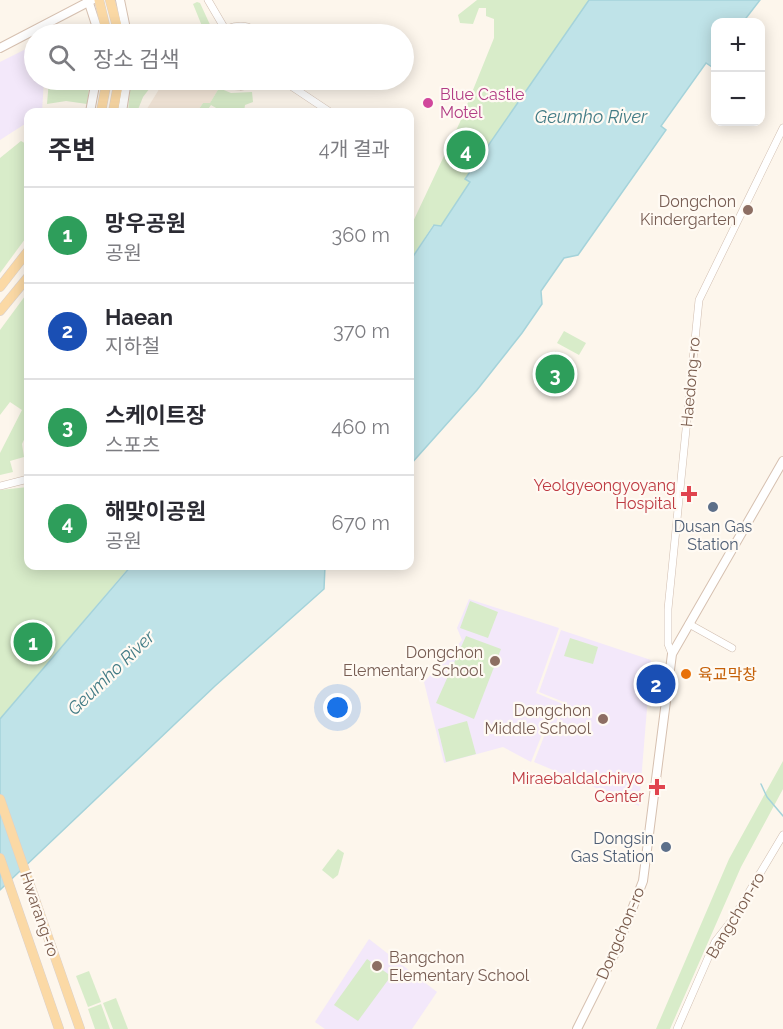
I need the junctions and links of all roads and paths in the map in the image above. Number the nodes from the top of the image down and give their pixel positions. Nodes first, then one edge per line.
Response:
1 (92, 0) edge
2 (110, 0) edge
3 (120, 0) edge
4 (207, 0) edge
5 (46, 24) edge
6 (97, 24) edge
7 (103, 24) edge
8 (116, 24) edge
9 (125, 24) edge
10 (222, 24) edge
11 (24, 35) edge
12 (0, 48) edge
13 (94, 90) edge
14 (105, 90) edge
15 (117, 90) edge
16 (125, 90) edge
17 (297, 90) edge
18 (91, 108) edge
19 (102, 108) edge
20 (114, 108) edge
21 (123, 108) edge
22 (324, 108) edge
23 (783, 128) edge
24 (24, 256) edge
25 (24, 282) edge
26 (0, 287) edge
27 (0, 311) edge
28 (783, 461) edge
29 (24, 480) edge
30 (0, 486) edge
31 (689, 624) junction
32 (732, 648) dead end
33 (672, 654) junction
34 (0, 799) edge
35 (783, 835) edge
36 (0, 858) edge
37 (59, 1029) edge
38 (80, 1029) edge
39 (577, 1029) edge
40 (677, 1029) edge

1 - 5 main road
1 - 6 main road
1 - 7 main road
2 - 8 main road
3 - 9 main road
4 - 10 street
11 - 12 main road
13 - 18 main road
14 - 19 main road
15 - 20 main road
16 - 21 main road
17 - 22 street
23 - 33 street, Haedong-ro
24 - 26 main road
25 - 27 main road
28 - 31 main road, Dongchon-ro
29 - 30 street
31 - 32 street
31 - 33 main road, Dongchon-ro
33 - 39 main road, Dongchon-ro
34 - 38 main road, Hwarang-ro
35 - 40 street, Bangchon-ro
36 - 37 main road, Hwarang-ro

